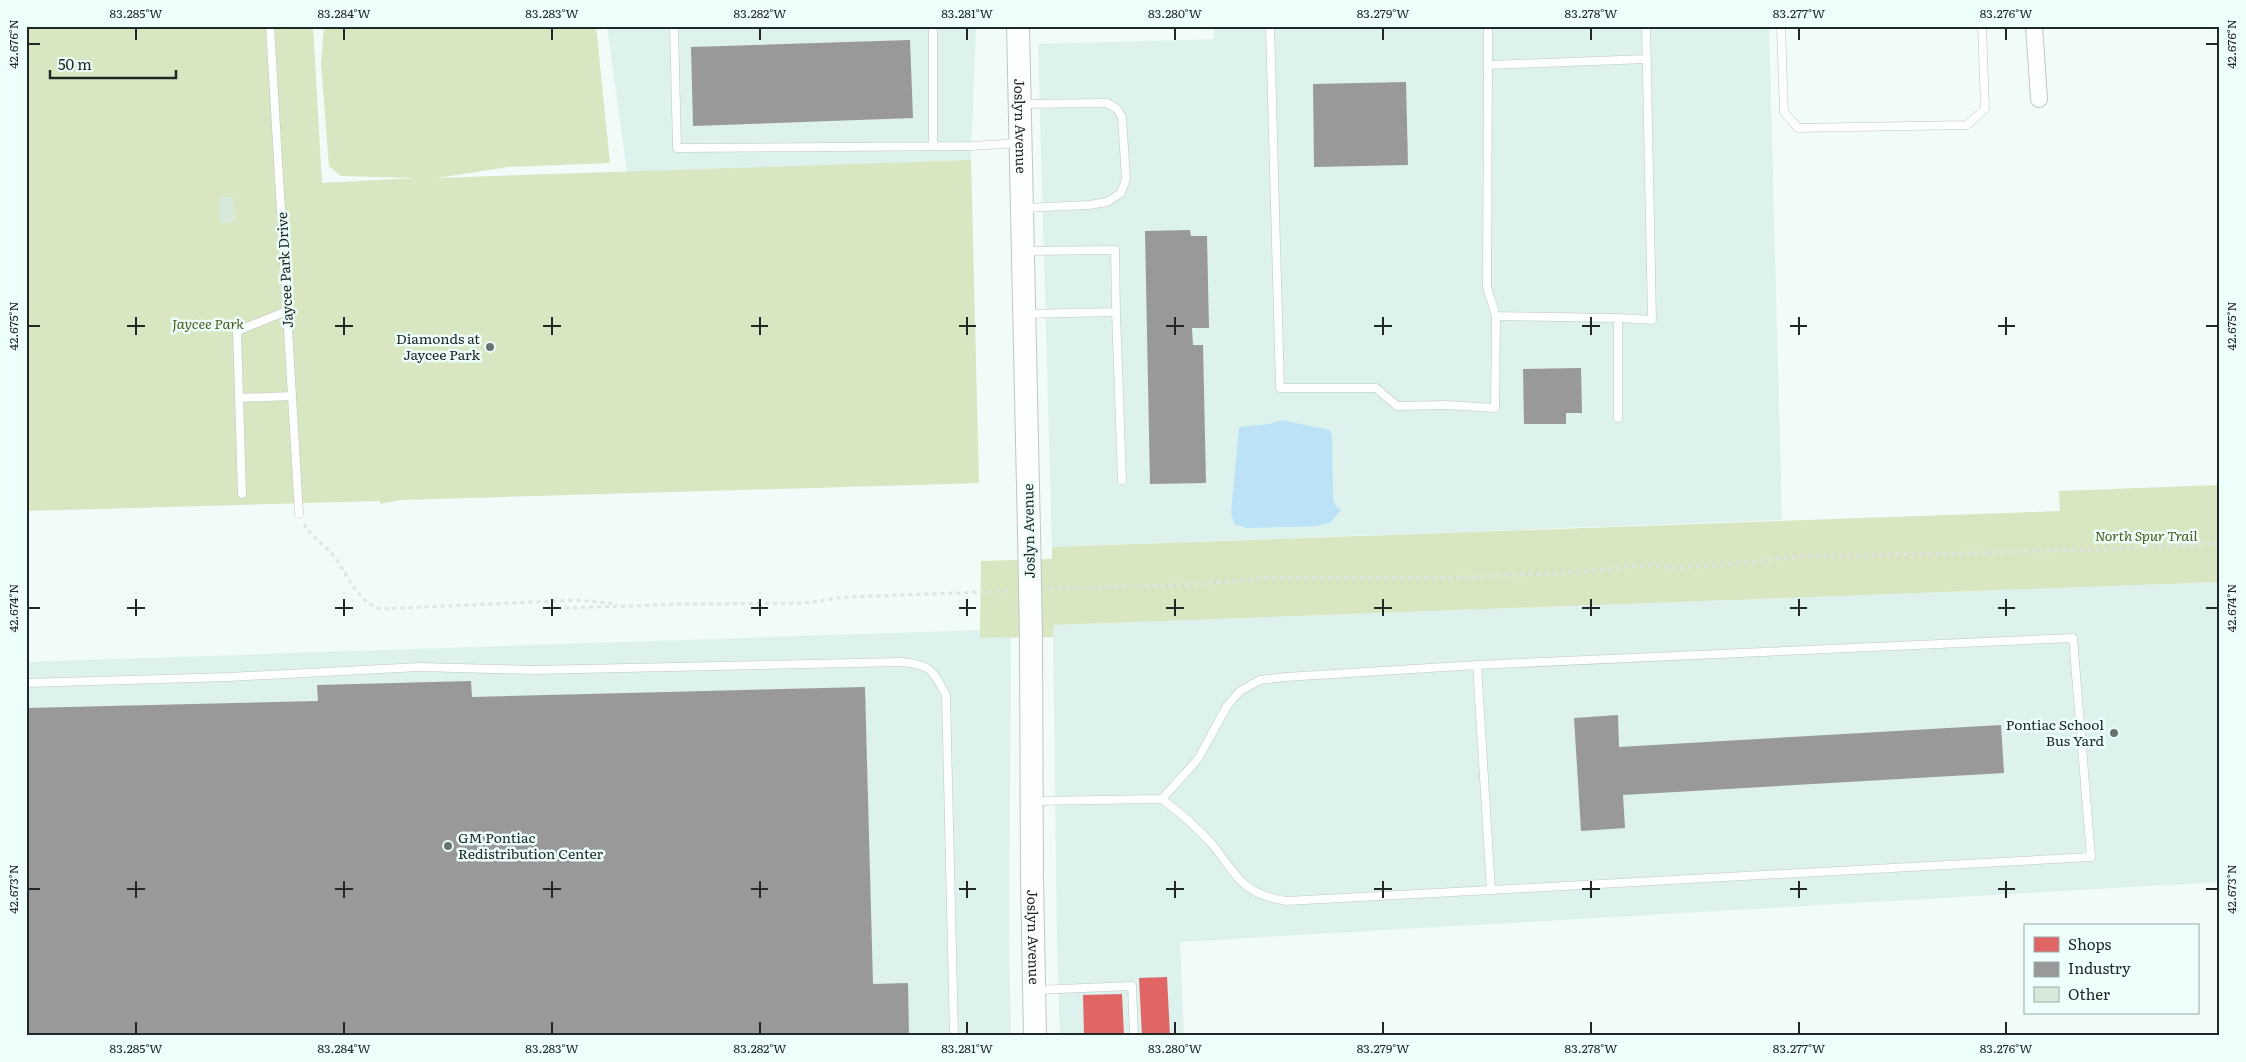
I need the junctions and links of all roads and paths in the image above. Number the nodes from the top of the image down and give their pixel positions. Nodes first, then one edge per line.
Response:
1 (270, 26) edge
2 (674, 26) edge
3 (933, 26) edge
4 (1018, 26) edge
5 (1270, 26) edge
6 (1488, 26) edge
7 (1646, 26) edge
8 (1781, 26) edge
9 (1982, 26) edge
10 (2034, 26) edge
11 (1646, 59) junction
12 (1488, 65) junction
13 (2040, 99) dead end
14 (1019, 104) junction
15 (1020, 143) junction
16 (933, 146) junction
17 (1022, 208) junction
18 (1023, 251) junction
19 (287, 311) junction
20 (1116, 312) junction
21 (1024, 314) junction
22 (1496, 316) junction
23 (1618, 318) junction
24 (292, 396) junction
25 (239, 398) junction
26 (1618, 418) dead end
27 (1122, 480) dead end
28 (242, 494) dead end
29 (299, 514) joint
30 (2220, 544) edge
31 (1047, 589) dead end
32 (1018, 590) dead end
33 (626, 606) junction
34 (565, 608) dead end
35 (1477, 665) junction
36 (26, 683) edge
37 (1162, 799) junction
38 (1032, 801) junction
39 (1491, 890) junction
40 (1034, 990) junction
41 (954, 1036) edge
42 (1035, 1036) edge
43 (1134, 1036) edge

1 - 19 lane, Jaycee Park Drive
2 - 16 lane
3 - 16 lane
4 - 14 main road, Joslyn Avenue
5 - 22 lane
6 - 12 lane
7 - 11 lane
8 - 9 lane
10 - 13 street
11 - 12 lane
11 - 23 lane
12 - 22 lane
14 - 15 main road, Joslyn Avenue
14 - 17 lane
15 - 16 lane
15 - 17 main road, Joslyn Avenue
17 - 18 main road, Joslyn Avenue
18 - 20 lane
18 - 21 main road, Joslyn Avenue
19 - 24 lane, Jaycee Park Drive
19 - 25 lane
20 - 21 lane
20 - 27 lane
21 - 38 main road, Joslyn Avenue, bridge
22 - 23 lane
23 - 26 lane
24 - 25 lane
24 - 29 lane, Jaycee Park Drive
25 - 28 lane
29 - 33 path
30 - 31 path
32 - 33 path
33 - 34 path
35 - 37 lane
35 - 39 lane
35 - 39 lane
36 - 41 lane
37 - 38 lane
37 - 39 lane
38 - 40 main road, Joslyn Avenue
40 - 42 main road, Joslyn Avenue
40 - 43 lane

